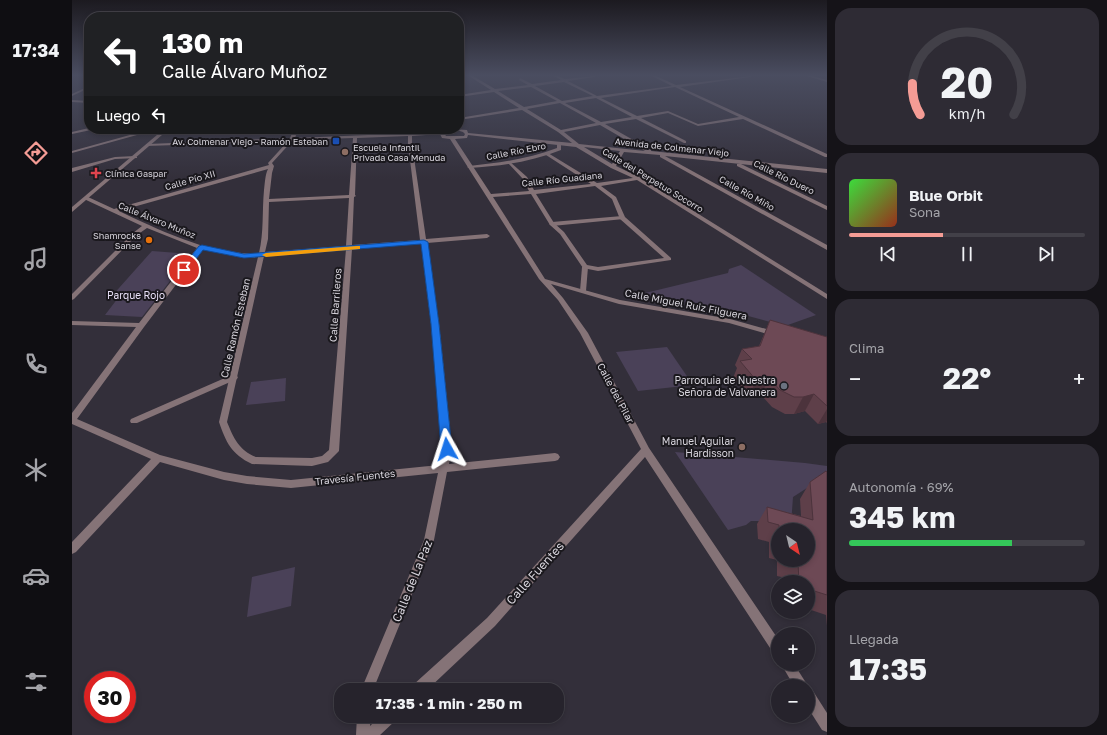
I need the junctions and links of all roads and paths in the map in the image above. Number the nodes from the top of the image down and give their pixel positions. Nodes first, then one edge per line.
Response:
1 (510, 110) edge
2 (527, 110) edge
3 (575, 110) edge
4 (623, 110) edge
5 (731, 110) edge
6 (746, 117) junction
7 (464, 118) edge
8 (638, 118) junction
9 (599, 124) junction
10 (84, 130) edge
11 (464, 131) edge
12 (560, 131) junction
13 (72, 133) edge
14 (138, 134) edge
15 (161, 134) edge
16 (294, 134) edge
17 (410, 134) joint
18 (442, 134) edge
19 (467, 134) junction
20 (355, 136) junction
21 (452, 138) junction
22 (292, 140) junction
23 (684, 142) dead end
24 (559, 143) junction
25 (148, 145) junction
26 (578, 146) junction
27 (822, 149) dead end
28 (623, 150) junction
29 (816, 151) junction
30 (72, 152) edge
31 (548, 154) junction
32 (656, 154) junction
33 (827, 156) edge
34 (135, 157) junction
35 (509, 162) junction
36 (733, 162) junction
37 (272, 166) junction
38 (469, 167) junction
39 (613, 167) junction
40 (72, 170) edge
41 (827, 171) edge
42 (637, 178) junction
43 (597, 185) junction
44 (532, 192) junction
45 (353, 196) junction
46 (489, 196) junction
47 (86, 198) junction
48 (266, 201) junction
49 (827, 208) edge
50 (72, 210) edge
51 (113, 211) junction
52 (622, 218) junction
53 (552, 224) junction
54 (146, 226) junction
55 (487, 236) dead end
56 (424, 242) junction
57 (202, 247) junction
58 (350, 248) junction
59 (827, 248) edge
60 (262, 255) junction
61 (585, 267) junction
62 (542, 279) junction
63 (583, 291) junction
64 (827, 297) edge
65 (72, 298) edge
66 (72, 323) edge
67 (141, 325) junction
68 (782, 336) edge
69 (234, 377) junction
70 (72, 419) edge
71 (134, 421) dead end
72 (224, 422) joint
73 (646, 450) junction
74 (555, 457) dead end
75 (158, 458) junction
76 (444, 468) junction
77 (72, 549) edge
78 (771, 639) edge
79 (370, 683) edge
80 (426, 683) edge
81 (815, 706) edge
82 (364, 723) edge
83 (383, 723) edge
84 (827, 724) edge
85 (363, 735) edge
86 (370, 735) edge

1 - 7 street
2 - 12 street, Calle del Perpetuo Socorro
3 - 9 street, Calle Río Miño
4 - 8 street
5 - 6 street
6 - 8 street
6 - 29 street
8 - 9 street
8 - 23 street
9 - 12 street
9 - 32 street, Calle Río Miño
10 - 13 street
11 - 19 street
12 - 26 street, Calle del Perpetuo Socorro
14 - 30 street
15 - 25 street
16 - 22 street, Calle Ramón Esteban
17 - 20 street
17 - 56 street, Calle de La Paz
18 - 21 street
19 - 21 street
19 - 24 street, Avenida de Colmenar Viejo
20 - 22 street
20 - 45 street, Calle Barrileros
21 - 38 street, Calle del Pilar
22 - 25 street
22 - 37 street, Calle Ramón Esteban
24 - 26 street, Avenida de Colmenar Viejo
24 - 31 street, Calle Río Ebro
25 - 34 street
26 - 28 street, Avenida de Colmenar Viejo
26 - 39 street, Calle del Perpetuo Socorro
27 - 29 street
28 - 32 street, Avenida de Colmenar Viejo
28 - 39 street
29 - 33 street
31 - 35 street, Calle Río Ebro
31 - 43 street
32 - 36 street, Avenida de Colmenar Viejo
32 - 59 street, Calle Río Miño
34 - 40 street
34 - 47 street
35 - 38 street, Calle Río Ebro
35 - 44 street
36 - 41 street, Avenida de Colmenar Viejo
36 - 49 street, Calle Río Duero
37 - 48 street, Calle Ramón Esteban
37 - 51 street, Calle Pío XII
38 - 46 street, Calle del Pilar
39 - 42 street, Calle del Perpetuo Socorro
42 - 43 street, Calle Río Guadiana
42 - 64 street, Calle del Perpetuo Socorro
43 - 44 street, Calle Río Guadiana
43 - 52 street
44 - 46 street, Calle Río Guadiana
44 - 53 street
45 - 48 street
45 - 58 street, Calle Barrileros
46 - 62 street, Calle del Pilar
47 - 50 street
47 - 51 street, Calle Álvaro Muñoz
48 - 60 street, Calle Ramón Esteban
51 - 54 street, Calle Álvaro Muñoz
52 - 53 street
52 - 61 street
53 - 61 street
54 - 57 street, Calle Álvaro Muñoz
54 - 65 street
55 - 56 street, Calle Álvaro Muñoz
56 - 58 street, Calle Álvaro Muñoz
56 - 76 street, Calle de La Paz
57 - 60 street, Calle Álvaro Muñoz
57 - 67 street
58 - 60 street, Calle Álvaro Muñoz
58 - 72 street, Calle Barrileros
60 - 69 street, Calle Ramón Esteban
61 - 63 street
62 - 63 street, Calle Miguel Ruiz Filguera
62 - 73 street, Calle del Pilar
63 - 68 street, Calle Miguel Ruiz Filguera
66 - 67 street
67 - 70 street
69 - 71 street
69 - 72 street, Calle Ramón Esteban
70 - 75 street, Travesía Fuentes
73 - 78 street, Calle del Pilar
73 - 80 street, Calle Fuentes
74 - 76 street, Travesía Fuentes
75 - 76 street, Travesía Fuentes
75 - 77 street
76 - 79 street, Calle de La Paz
81 - 84 street
82 - 85 street
83 - 86 street

